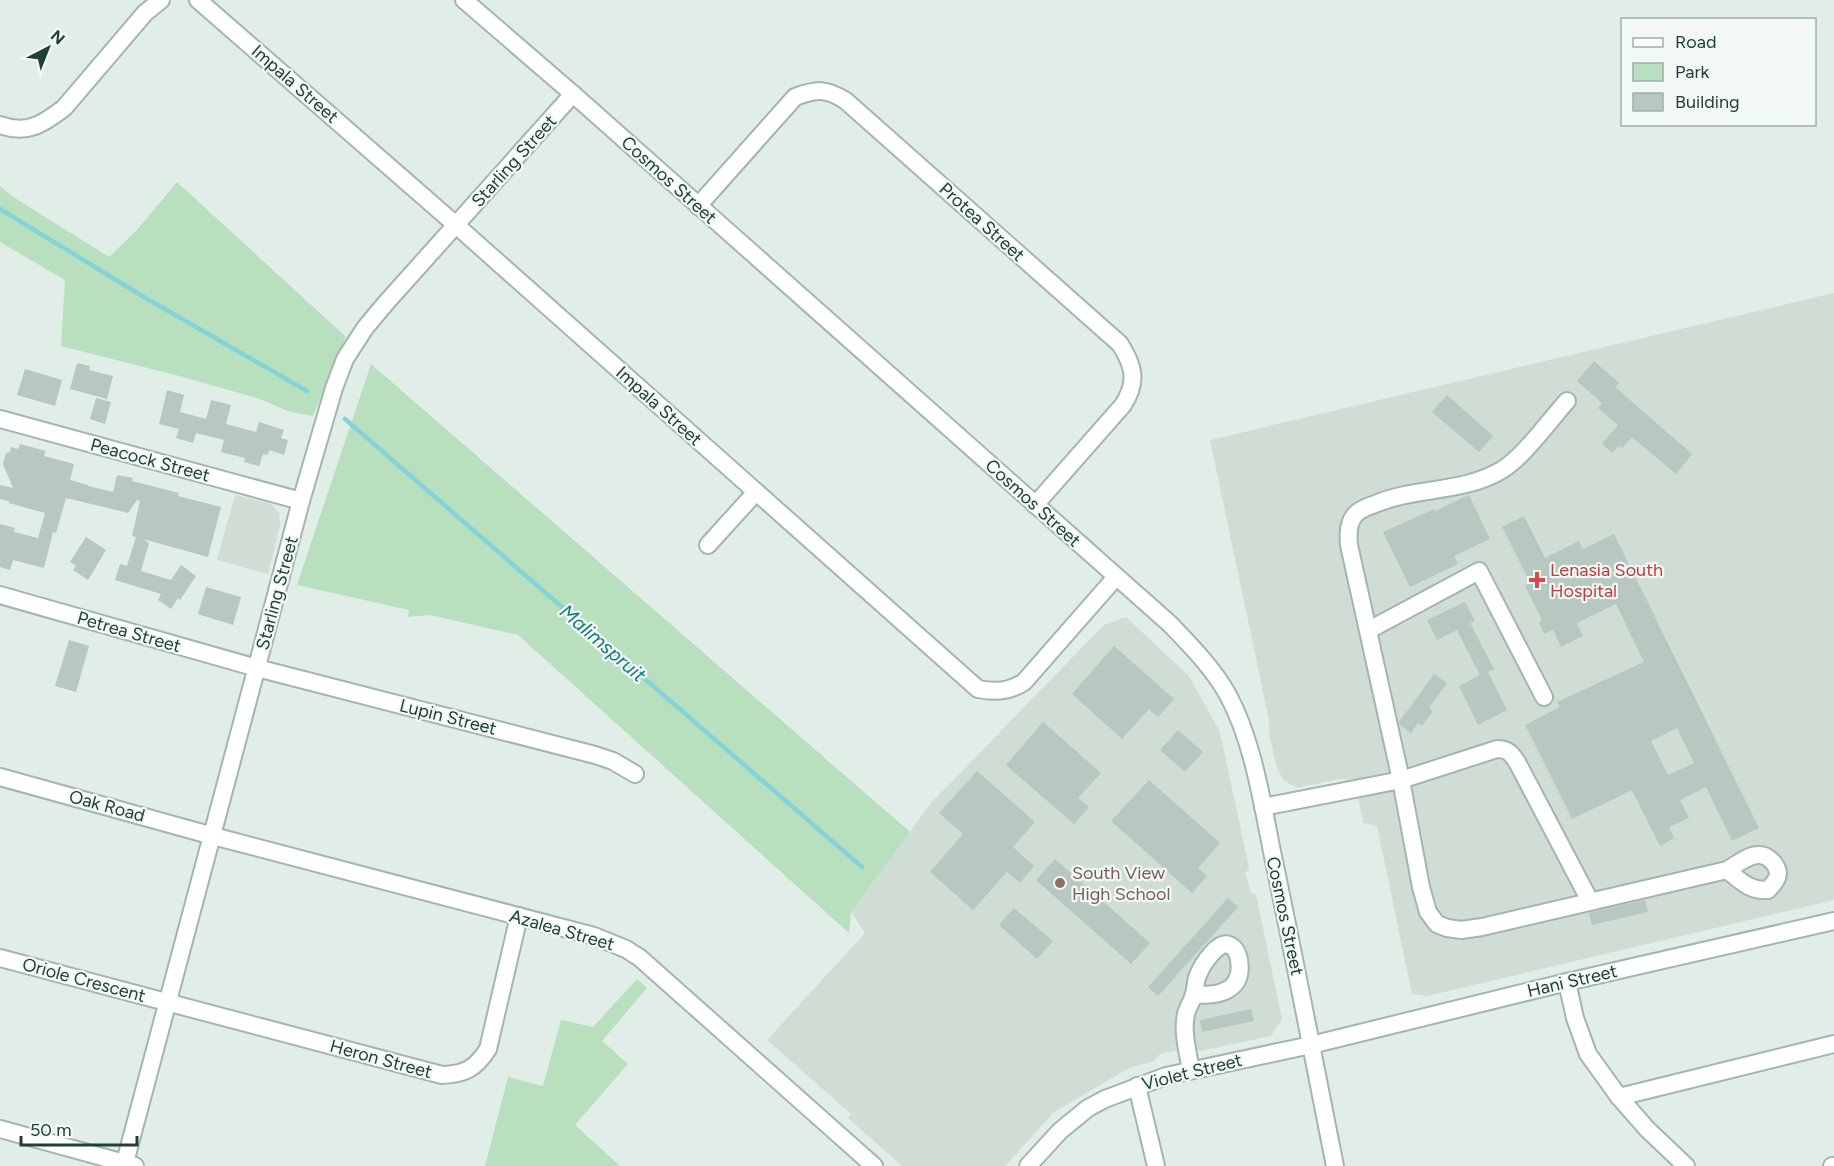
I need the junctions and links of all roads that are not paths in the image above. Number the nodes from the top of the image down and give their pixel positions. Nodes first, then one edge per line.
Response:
1 (161, 0) edge
2 (198, 0) edge
3 (464, 0) edge
4 (573, 94) junction
5 (0, 124) edge
6 (698, 206) junction
7 (456, 225) junction
8 (1567, 401) dead end
9 (0, 419) edge
10 (756, 492) junction
11 (301, 501) junction
12 (1035, 505) junction
13 (708, 544) dead end
14 (1116, 577) junction
15 (0, 595) edge
16 (1369, 630) junction
17 (257, 668) junction
18 (1544, 697) dead end
19 (635, 774) dead end
20 (0, 777) edge
21 (1401, 780) junction
22 (1263, 807) junction
23 (213, 836) junction
24 (1727, 870) dead end
25 (1590, 901) junction
26 (519, 916) junction
27 (1834, 921) edge
28 (0, 958) edge
29 (1567, 982) junction
30 (1194, 994) dead end
31 (168, 1003) junction
32 (1834, 1044) edge
33 (1311, 1045) junction
34 (1191, 1070) junction
35 (1137, 1086) junction
36 (1619, 1097) junction
37 (0, 1130) edge
38 (128, 1165) edge
39 (874, 1166) edge
40 (1028, 1166) edge
41 (1156, 1166) edge
42 (1335, 1166) edge
43 (1686, 1166) edge

1 - 5 street
2 - 7 street, Impala Street
3 - 4 street, Cosmos Street
4 - 6 street, Cosmos Street
4 - 7 street, Starling Street
6 - 12 street, Cosmos Street
6 - 12 street, Protea Street
7 - 10 street, Impala Street
7 - 11 street, Starling Street
8 - 16 street
9 - 11 street, Peacock Street
10 - 13 street
10 - 14 street, Impala Street
11 - 17 street, Starling Street
12 - 14 street, Cosmos Street
14 - 22 street, Cosmos Street
15 - 17 street, Petrea Street
16 - 18 street
16 - 21 street
17 - 19 street, Lupin Street
17 - 23 street, Starling Street
20 - 23 street, Oak Road
21 - 22 street
21 - 25 street
21 - 25 street
22 - 33 street, Cosmos Street
23 - 26 street, Azalea Street
23 - 31 street, Starling Street
24 - 25 street
26 - 31 street, Heron Street
26 - 39 street, Azalea Street
27 - 29 street, Hani Street
28 - 31 street, Oriole Crescent
29 - 33 street, Hani Street
29 - 36 street
30 - 34 street
31 - 38 street, Starling Street
32 - 36 street
33 - 34 street, Violet Street
33 - 42 street, Cosmos Street
34 - 35 street, Violet Street
35 - 40 street, Violet Street
35 - 41 street
36 - 43 street
37 - 38 street

